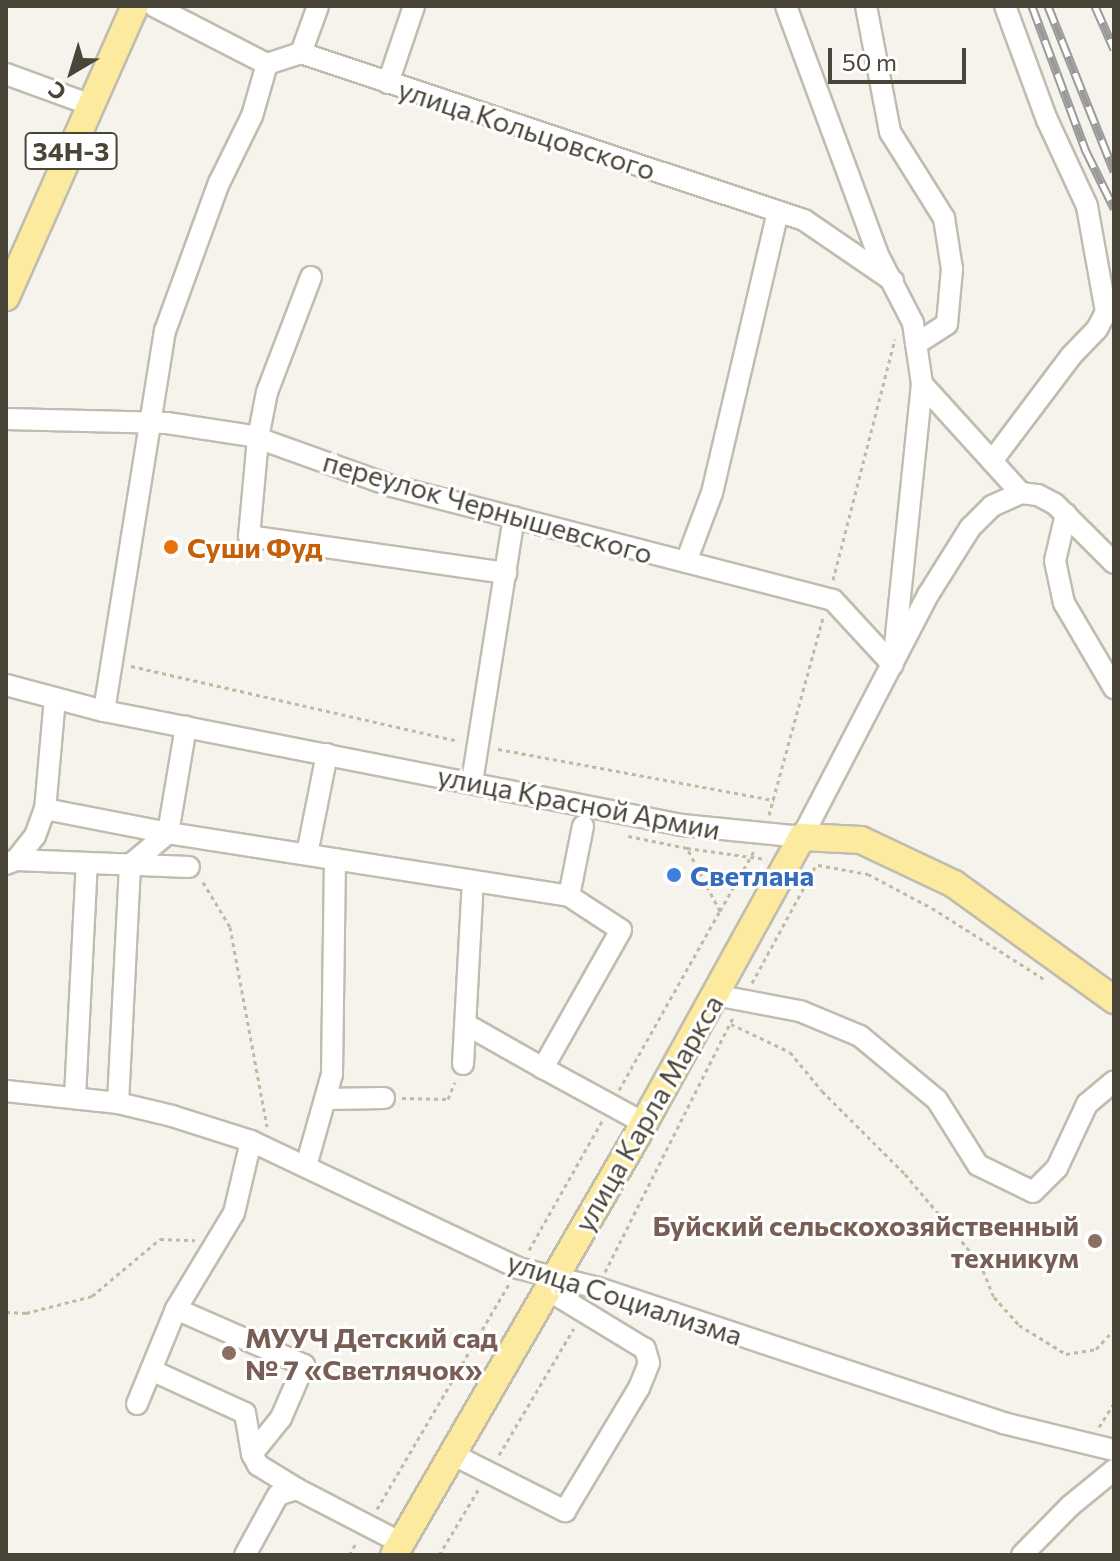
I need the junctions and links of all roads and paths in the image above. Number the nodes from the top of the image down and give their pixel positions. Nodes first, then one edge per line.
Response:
1 (135, 6) edge
2 (154, 6) edge
3 (318, 6) edge
4 (414, 6) edge
5 (786, 6) edge
6 (866, 6) edge
7 (1005, 6) edge
8 (301, 53) junction
9 (267, 64) junction
10 (6, 74) edge
11 (388, 83) junction
12 (91, 105) junction
13 (778, 212) junction
14 (12, 267) edge
15 (311, 277) dead end
16 (893, 281) junction
17 (6, 297) edge
18 (916, 344) junction
19 (922, 384) junction
20 (6, 419) edge
21 (150, 423) junction
22 (258, 438) junction
23 (992, 461) junction
24 (1021, 493) junction
25 (1066, 514) junction
26 (514, 517) junction
27 (686, 562) junction
28 (1114, 563) edge
29 (506, 573) junction
30 (112, 662) junction
31 (893, 665) junction
32 (6, 685) edge
33 (1114, 688) edge
34 (55, 698) junction
35 (104, 711) junction
36 (186, 727) junction
37 (479, 746) junction
38 (327, 754) junction
39 (472, 782) junction
40 (774, 800) dead end
41 (45, 809) junction
42 (583, 826) dead end
43 (168, 833) junction
44 (802, 837) junction
45 (687, 848) dead end
46 (307, 854) junction
47 (335, 859) junction
48 (790, 861) junction
49 (11, 862) edge
50 (87, 863) junction
51 (130, 865) junction
52 (816, 865) junction
53 (189, 867) joint
54 (473, 881) junction
55 (569, 896) junction
56 (1052, 983) dead end
57 (743, 1000) junction
58 (1114, 1000) edge
59 (717, 1011) junction
60 (467, 1025) junction
61 (463, 1064) joint
62 (543, 1068) junction
63 (1114, 1081) edge
64 (6, 1091) edge
65 (75, 1097) junction
66 (384, 1098) joint
67 (326, 1099) junction
68 (118, 1103) junction
69 (644, 1123) junction
70 (251, 1141) junction
71 (271, 1150) junction
72 (306, 1166) junction
73 (219, 1242) junction
74 (518, 1268) junction
75 (552, 1282) junction
76 (598, 1288) junction
77 (176, 1309) junction
78 (585, 1310) junction
79 (6, 1312) edge
80 (1114, 1330) edge
81 (151, 1370) junction
82 (1114, 1403) edge
83 (137, 1404) dead end
84 (1089, 1445) junction
85 (1114, 1450) edge
86 (252, 1454) junction
87 (452, 1454) junction
88 (1114, 1470) edge
89 (487, 1475) junction
90 (297, 1489) junction
91 (367, 1525) junction
92 (397, 1549) edge
93 (245, 1555) edge
94 (349, 1555) edge
95 (439, 1555) edge
96 (1022, 1555) edge

1 - 12 main road, 34Н-3
2 - 9 street
3 - 8 street
4 - 11 street
5 - 16 street, улица Карла Маркса
6 - 18 street
7 - 23 street
8 - 9 street
8 - 11 street, улица Кольцовского
9 - 21 street
10 - 12 street
11 - 13 street, улица Кольцовского
12 - 14 main road, 34Н-3
13 - 16 street, улица Кольцовского
13 - 27 street
14 - 17 main road, 34Н-3
15 - 22 street
16 - 18 street, улица Карла Маркса
18 - 19 street, улица Карла Маркса
19 - 23 street
19 - 31 street, улица Карла Маркса
20 - 21 street, переулок Чернышевского
21 - 22 street, переулок Чернышевского
21 - 30 street
22 - 26 street, переулок Чернышевского
22 - 29 street
23 - 24 street
24 - 25 street
24 - 31 street, улица Карла Маркса
25 - 28 street
25 - 33 street
26 - 27 street, переулок Чернышевского
26 - 29 street
27 - 31 street, переулок Чернышевского
29 - 37 street
30 - 35 street
30 - 37 path
31 - 44 street, улица Карла Маркса
32 - 34 street, улица Красной Армии
34 - 35 street, улица Красной Армии
34 - 41 street
35 - 36 street, улица Красной Армии
36 - 38 street, улица Красной Армии
36 - 43 street
37 - 39 street
37 - 40 path
38 - 39 street, улица Красной Армии
38 - 46 street
39 - 44 street, улица Красной Армии
41 - 43 street
41 - 49 street
42 - 55 street
43 - 46 street
43 - 51 street
44 - 48 main road, улица Карла Маркса
44 - 58 main road, улица Красной Армии
45 - 48 path
46 - 47 street
47 - 54 street
47 - 67 street
48 - 52 path
48 - 59 main road, улица Карла Маркса
49 - 50 street
50 - 51 street
50 - 65 street
51 - 53 street
51 - 68 street
52 - 56 path
52 - 57 path
53 - 71 path
54 - 55 street
54 - 60 street
55 - 62 street
57 - 59 street
57 - 59 path
57 - 63 street
59 - 69 main road, улица Карла Маркса
59 - 76 path
59 - 80 path
60 - 61 street
60 - 62 street
61 - 66 path
62 - 69 street
64 - 65 street, улица Социализма
65 - 68 street, улица Социализма
66 - 67 street
67 - 72 street
68 - 70 street, улица Социализма
69 - 75 main road, улица Карла Маркса
70 - 71 street, улица Социализма
70 - 73 street
71 - 72 street, улица Социализма
72 - 74 street, улица Социализма
73 - 77 street
73 - 79 path
74 - 75 street, улица Социализма
74 - 91 path
75 - 76 street, улица Социализма
75 - 78 street
75 - 87 main road, улица Карла Маркса
76 - 84 street, улица Социализма
77 - 81 street
77 - 86 street
78 - 89 path
78 - 89 street
81 - 83 street
81 - 86 street
82 - 84 path
84 - 85 street, улица Социализма
86 - 90 street
87 - 89 street
87 - 92 main road, улица Карла Маркса
88 - 96 street
89 - 95 path
90 - 91 street
90 - 93 street
91 - 92 street
91 - 94 path

